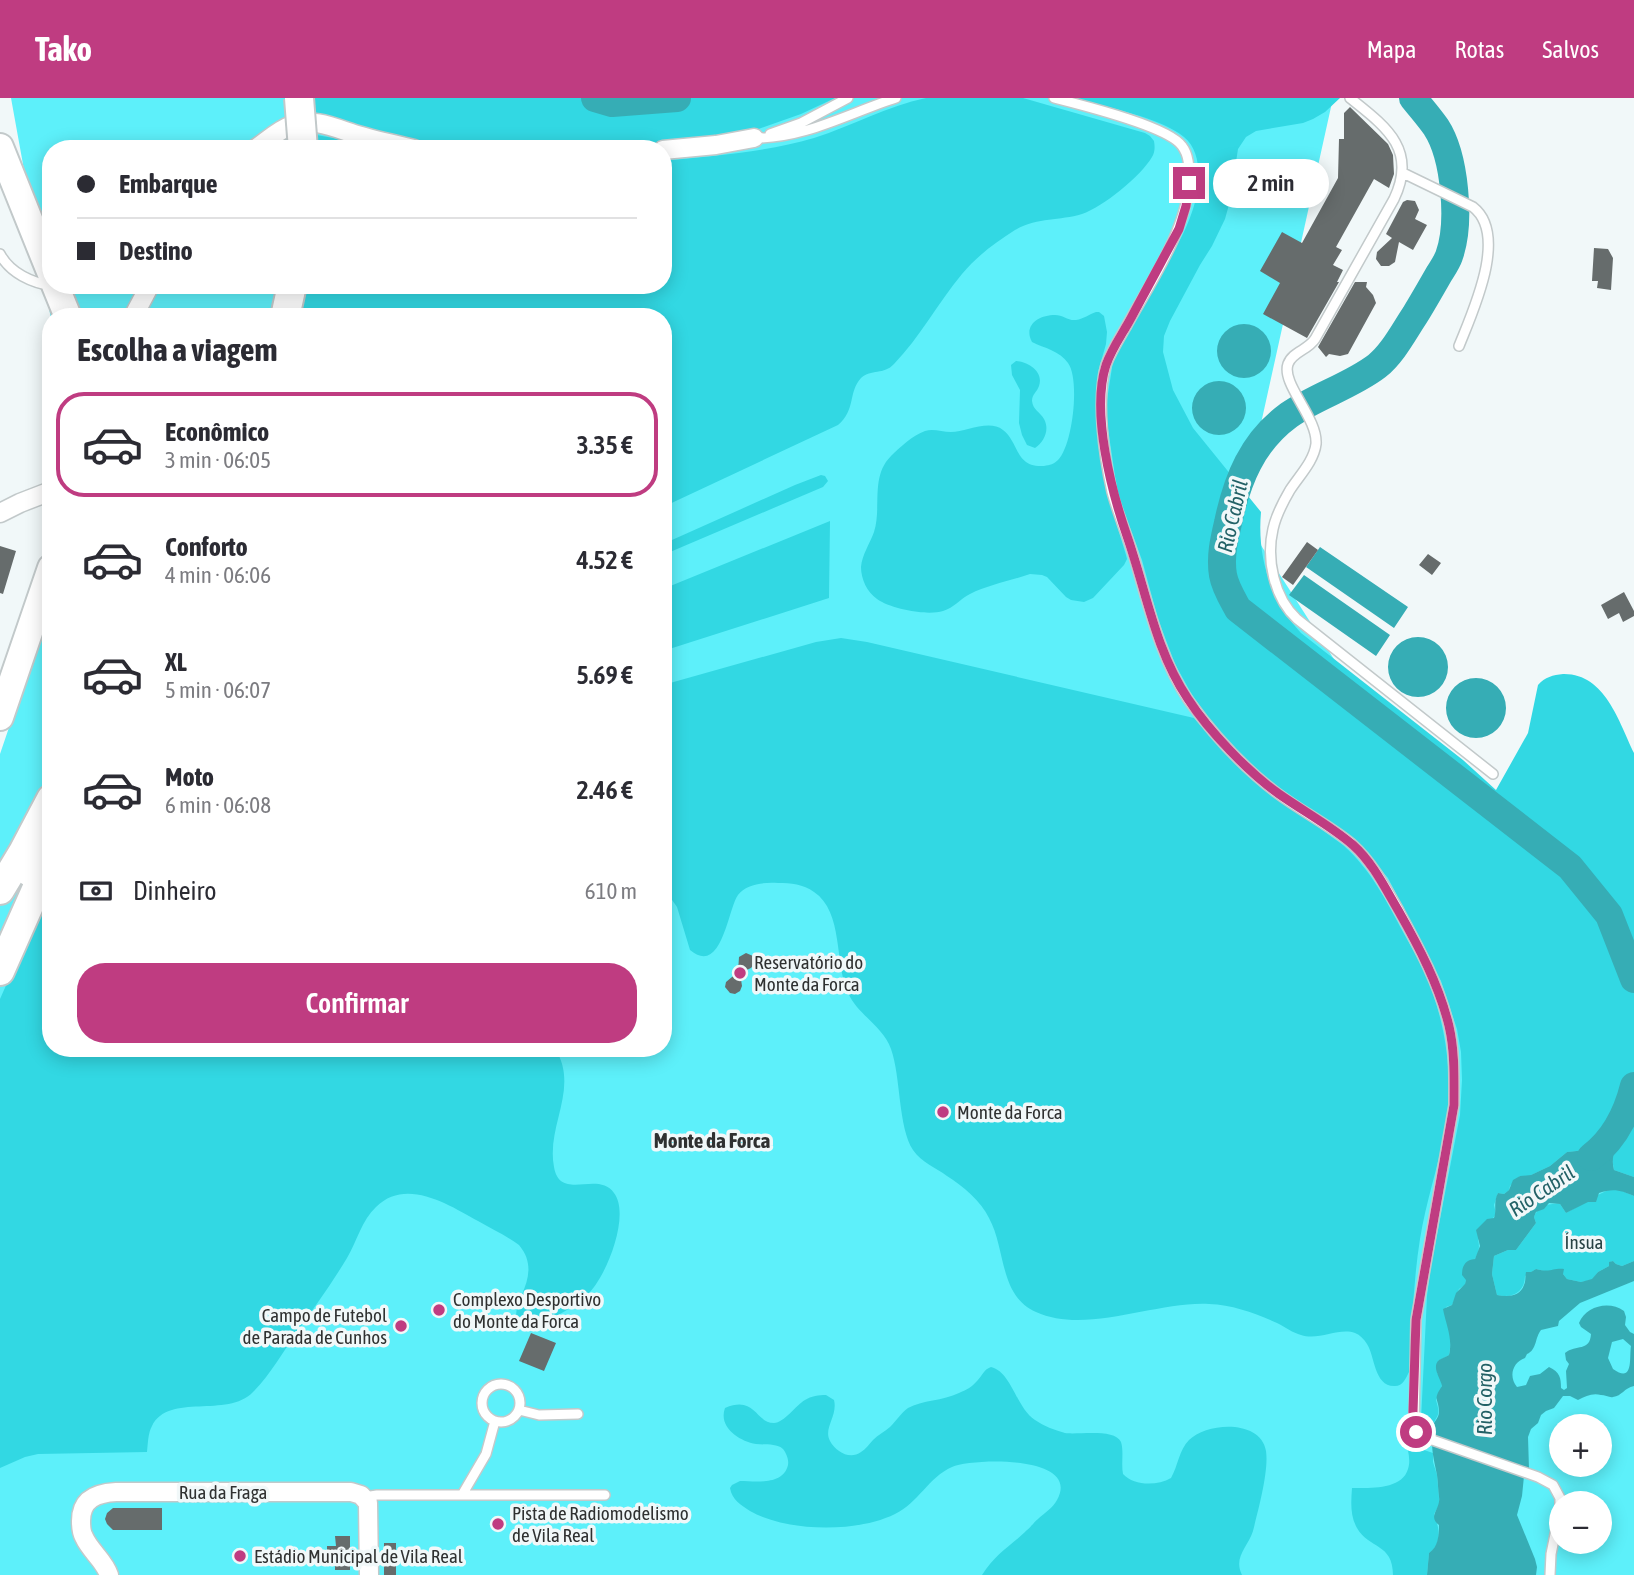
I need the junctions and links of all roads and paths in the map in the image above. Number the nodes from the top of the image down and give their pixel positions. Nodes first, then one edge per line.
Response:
1 (290, 98) edge
2 (299, 98) edge
3 (848, 98) edge
4 (896, 98) edge
5 (1054, 98) edge
6 (1350, 98) edge
7 (754, 138) junction
8 (269, 140) edge
9 (295, 140) edge
10 (296, 140) edge
11 (376, 140) edge
12 (672, 149) edge
13 (2, 162) edge
14 (1402, 173) junction
15 (0, 254) edge
16 (42, 254) edge
17 (42, 282) edge
18 (1459, 346) dead end
19 (42, 494) edge
20 (0, 503) edge
21 (20, 503) junction
22 (0, 513) edge
23 (42, 594) edge
24 (0, 717) edge
25 (1493, 774) dead end
26 (42, 816) edge
27 (42, 847) edge
28 (42, 876) edge
29 (0, 890) edge
30 (0, 939) edge
31 (0, 971) edge
32 (519, 1410) junction
33 (578, 1413) dead end
34 (495, 1421) junction
35 (462, 1495) junction
36 (605, 1495) dead end
37 (364, 1497) junction
38 (109, 1575) edge
39 (369, 1575) edge
40 (1550, 1575) edge

1 - 9 highway
2 - 10 highway, bridge
3 - 7 lane
4 - 7 lane
5 - 40 lane
6 - 14 lane
7 - 12 street
8 - 11 street
13 - 16 main road
14 - 18 lane
14 - 25 lane
15 - 17 lane
19 - 21 street
20 - 21 street
21 - 22 street
23 - 24 main road
26 - 29 highway
27 - 30 highway
28 - 31 highway
32 - 33 lane
32 - 34 lane
32 - 34 lane
34 - 35 lane
35 - 36 lane
35 - 37 lane
37 - 38 street, Rua da Fraga
37 - 39 street

